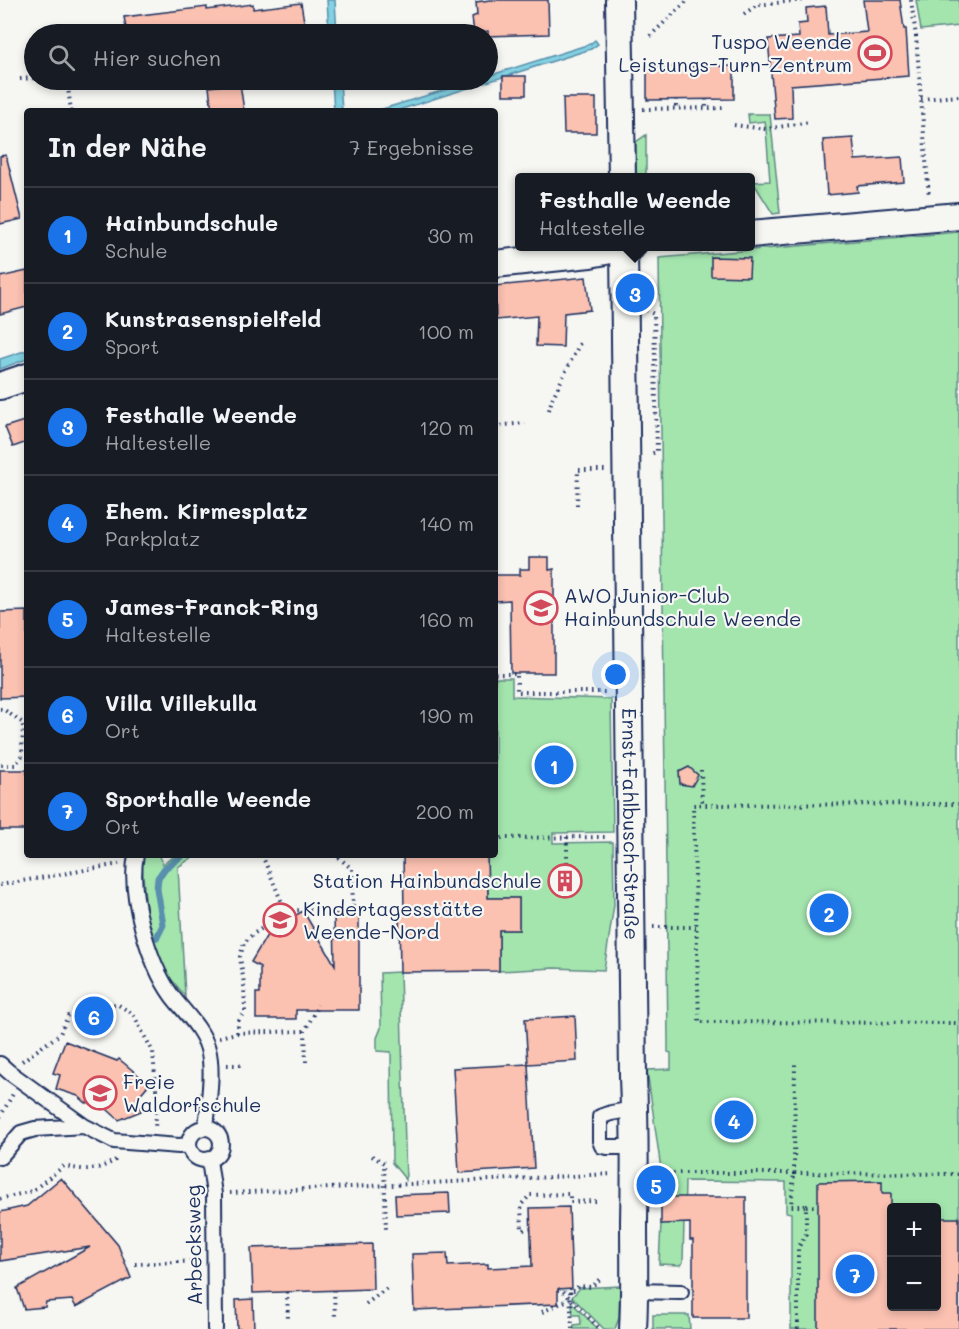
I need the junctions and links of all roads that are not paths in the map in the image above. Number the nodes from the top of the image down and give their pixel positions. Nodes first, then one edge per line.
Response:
1 (619, 0) edge
2 (622, 173) edge
3 (959, 216) edge
4 (755, 234) edge
5 (605, 251) edge
6 (626, 251) edge
7 (498, 264) edge
8 (24, 377) edge
9 (0, 386) edge
10 (135, 858) edge
11 (4, 1068) edge
12 (634, 1109) junction
13 (84, 1126) junction
14 (206, 1128) junction
15 (188, 1145) junction
16 (636, 1147) junction
17 (0, 1157) edge
18 (209, 1160) junction
19 (635, 1284) junction
20 (681, 1292) dead end
21 (215, 1329) edge
22 (633, 1329) edge

1 - 2 street
3 - 4 street
5 - 7 street
6 - 12 street, Ernst-Fahlbusch-Straße
8 - 9 street
10 - 14 lane
11 - 13 lane
12 - 16 street, Ernst-Fahlbusch-Straße
12 - 16 lane
13 - 15 lane
13 - 17 lane
14 - 15 lane
14 - 18 lane, Arbecksweg
15 - 18 lane, Arbecksweg
16 - 19 street, Ernst-Fahlbusch-Straße
18 - 21 lane, Arbecksweg
19 - 20 lane
19 - 22 street, Ernst-Fahlbusch-Straße

